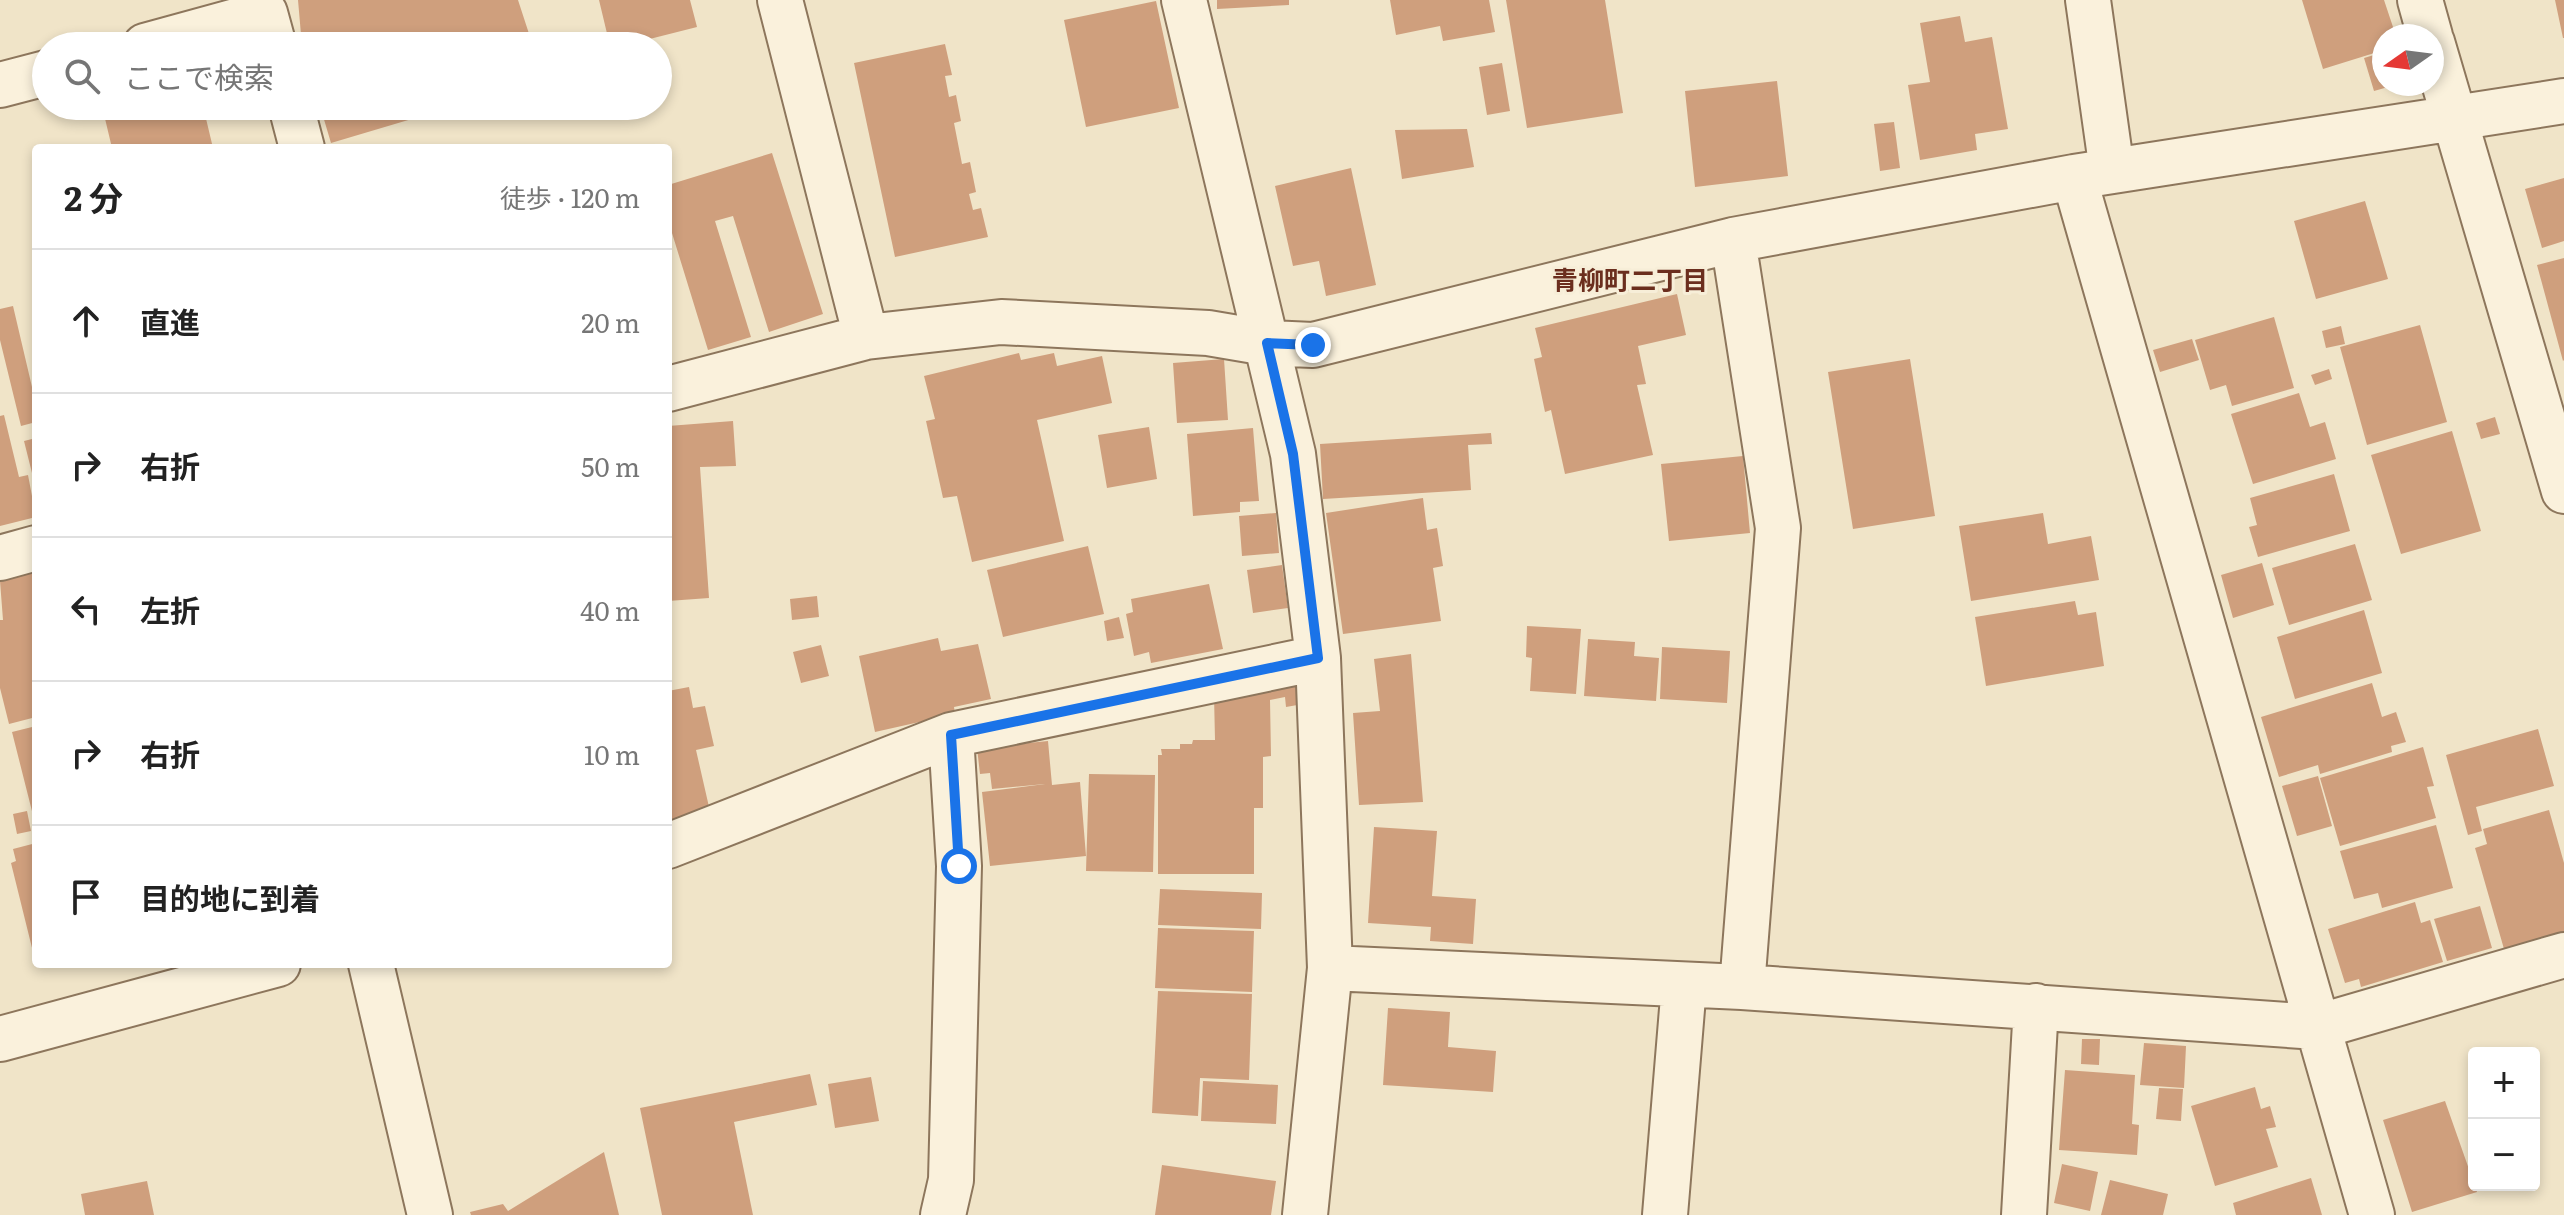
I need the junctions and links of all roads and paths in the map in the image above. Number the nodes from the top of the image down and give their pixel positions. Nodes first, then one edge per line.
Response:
1 (780, 0) edge
2 (1184, 0) edge
3 (2088, 0) edge
4 (2420, 0) edge
5 (2427, 24) edge
6 (196, 32) edge
7 (270, 32) edge
8 (32, 77) edge
9 (2444, 84) edge
10 (0, 85) edge
11 (2564, 101) edge
12 (2454, 119) junction
13 (295, 120) edge
14 (301, 144) edge
15 (2093, 174) junction
16 (1733, 240) junction
17 (866, 337) junction
18 (1267, 343) junction
19 (672, 388) edge
20 (2564, 491) edge
21 (32, 549) edge
22 (0, 558) edge
23 (1318, 658) junction
24 (951, 735) junction
25 (672, 844) edge
26 (2564, 955) edge
27 (263, 968) edge
28 (372, 968) edge
29 (1330, 968) junction
30 (1684, 985) junction
31 (1742, 987) junction
32 (2036, 1006) junction
33 (2317, 1027) junction
34 (0, 1039) edge
35 (430, 1215) edge
36 (943, 1215) edge
37 (1305, 1215) edge
38 (1665, 1215) edge
39 (2024, 1215) edge
40 (2372, 1215) edge

1 - 17 street
2 - 18 street
3 - 15 street
4 - 5 street
6 - 7 street
8 - 10 street
9 - 12 street
11 - 12 street
12 - 15 street
12 - 20 street
13 - 14 street
15 - 16 street
15 - 33 street
16 - 18 street
16 - 31 street
17 - 18 street
17 - 19 street
18 - 23 street
21 - 22 street
23 - 24 street
23 - 29 street
24 - 25 street
24 - 36 street
26 - 33 street
27 - 34 street
28 - 35 street
29 - 30 street
29 - 37 street
30 - 31 street
30 - 38 street
31 - 32 street
32 - 33 street
32 - 39 street
33 - 40 street

